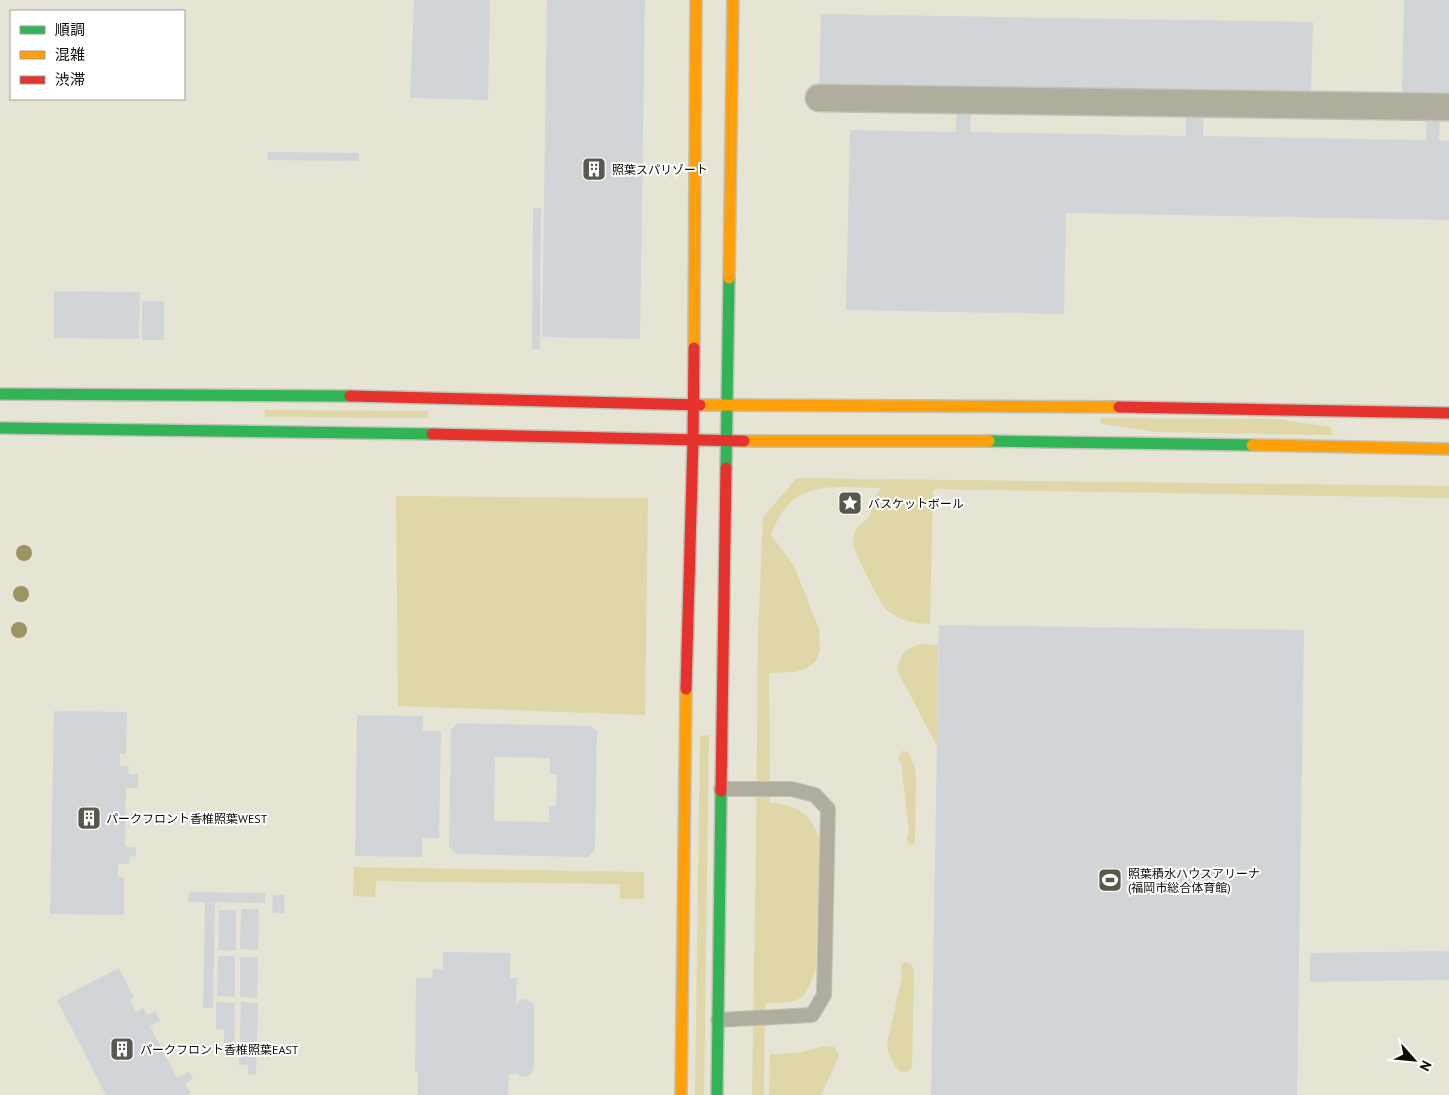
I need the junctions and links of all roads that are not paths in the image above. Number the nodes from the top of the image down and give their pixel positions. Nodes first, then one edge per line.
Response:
1 (696, 0) edge
2 (733, 0) edge
3 (819, 98) dead end
4 (1449, 107) edge
5 (0, 394) edge
6 (694, 404) junction
7 (727, 404) junction
8 (1449, 413) edge
9 (0, 428) edge
10 (693, 441) junction
11 (726, 441) junction
12 (1449, 450) edge
13 (721, 788) junction
14 (718, 1020) junction
15 (681, 1095) edge
16 (717, 1095) edge

1 - 6 street
2 - 7 street
3 - 4 street
5 - 6 street
6 - 7 street
6 - 10 street
7 - 8 street
7 - 11 street
9 - 10 street
10 - 11 street
10 - 15 street
11 - 12 street
11 - 13 street
13 - 14 street
13 - 14 lane
14 - 16 street

